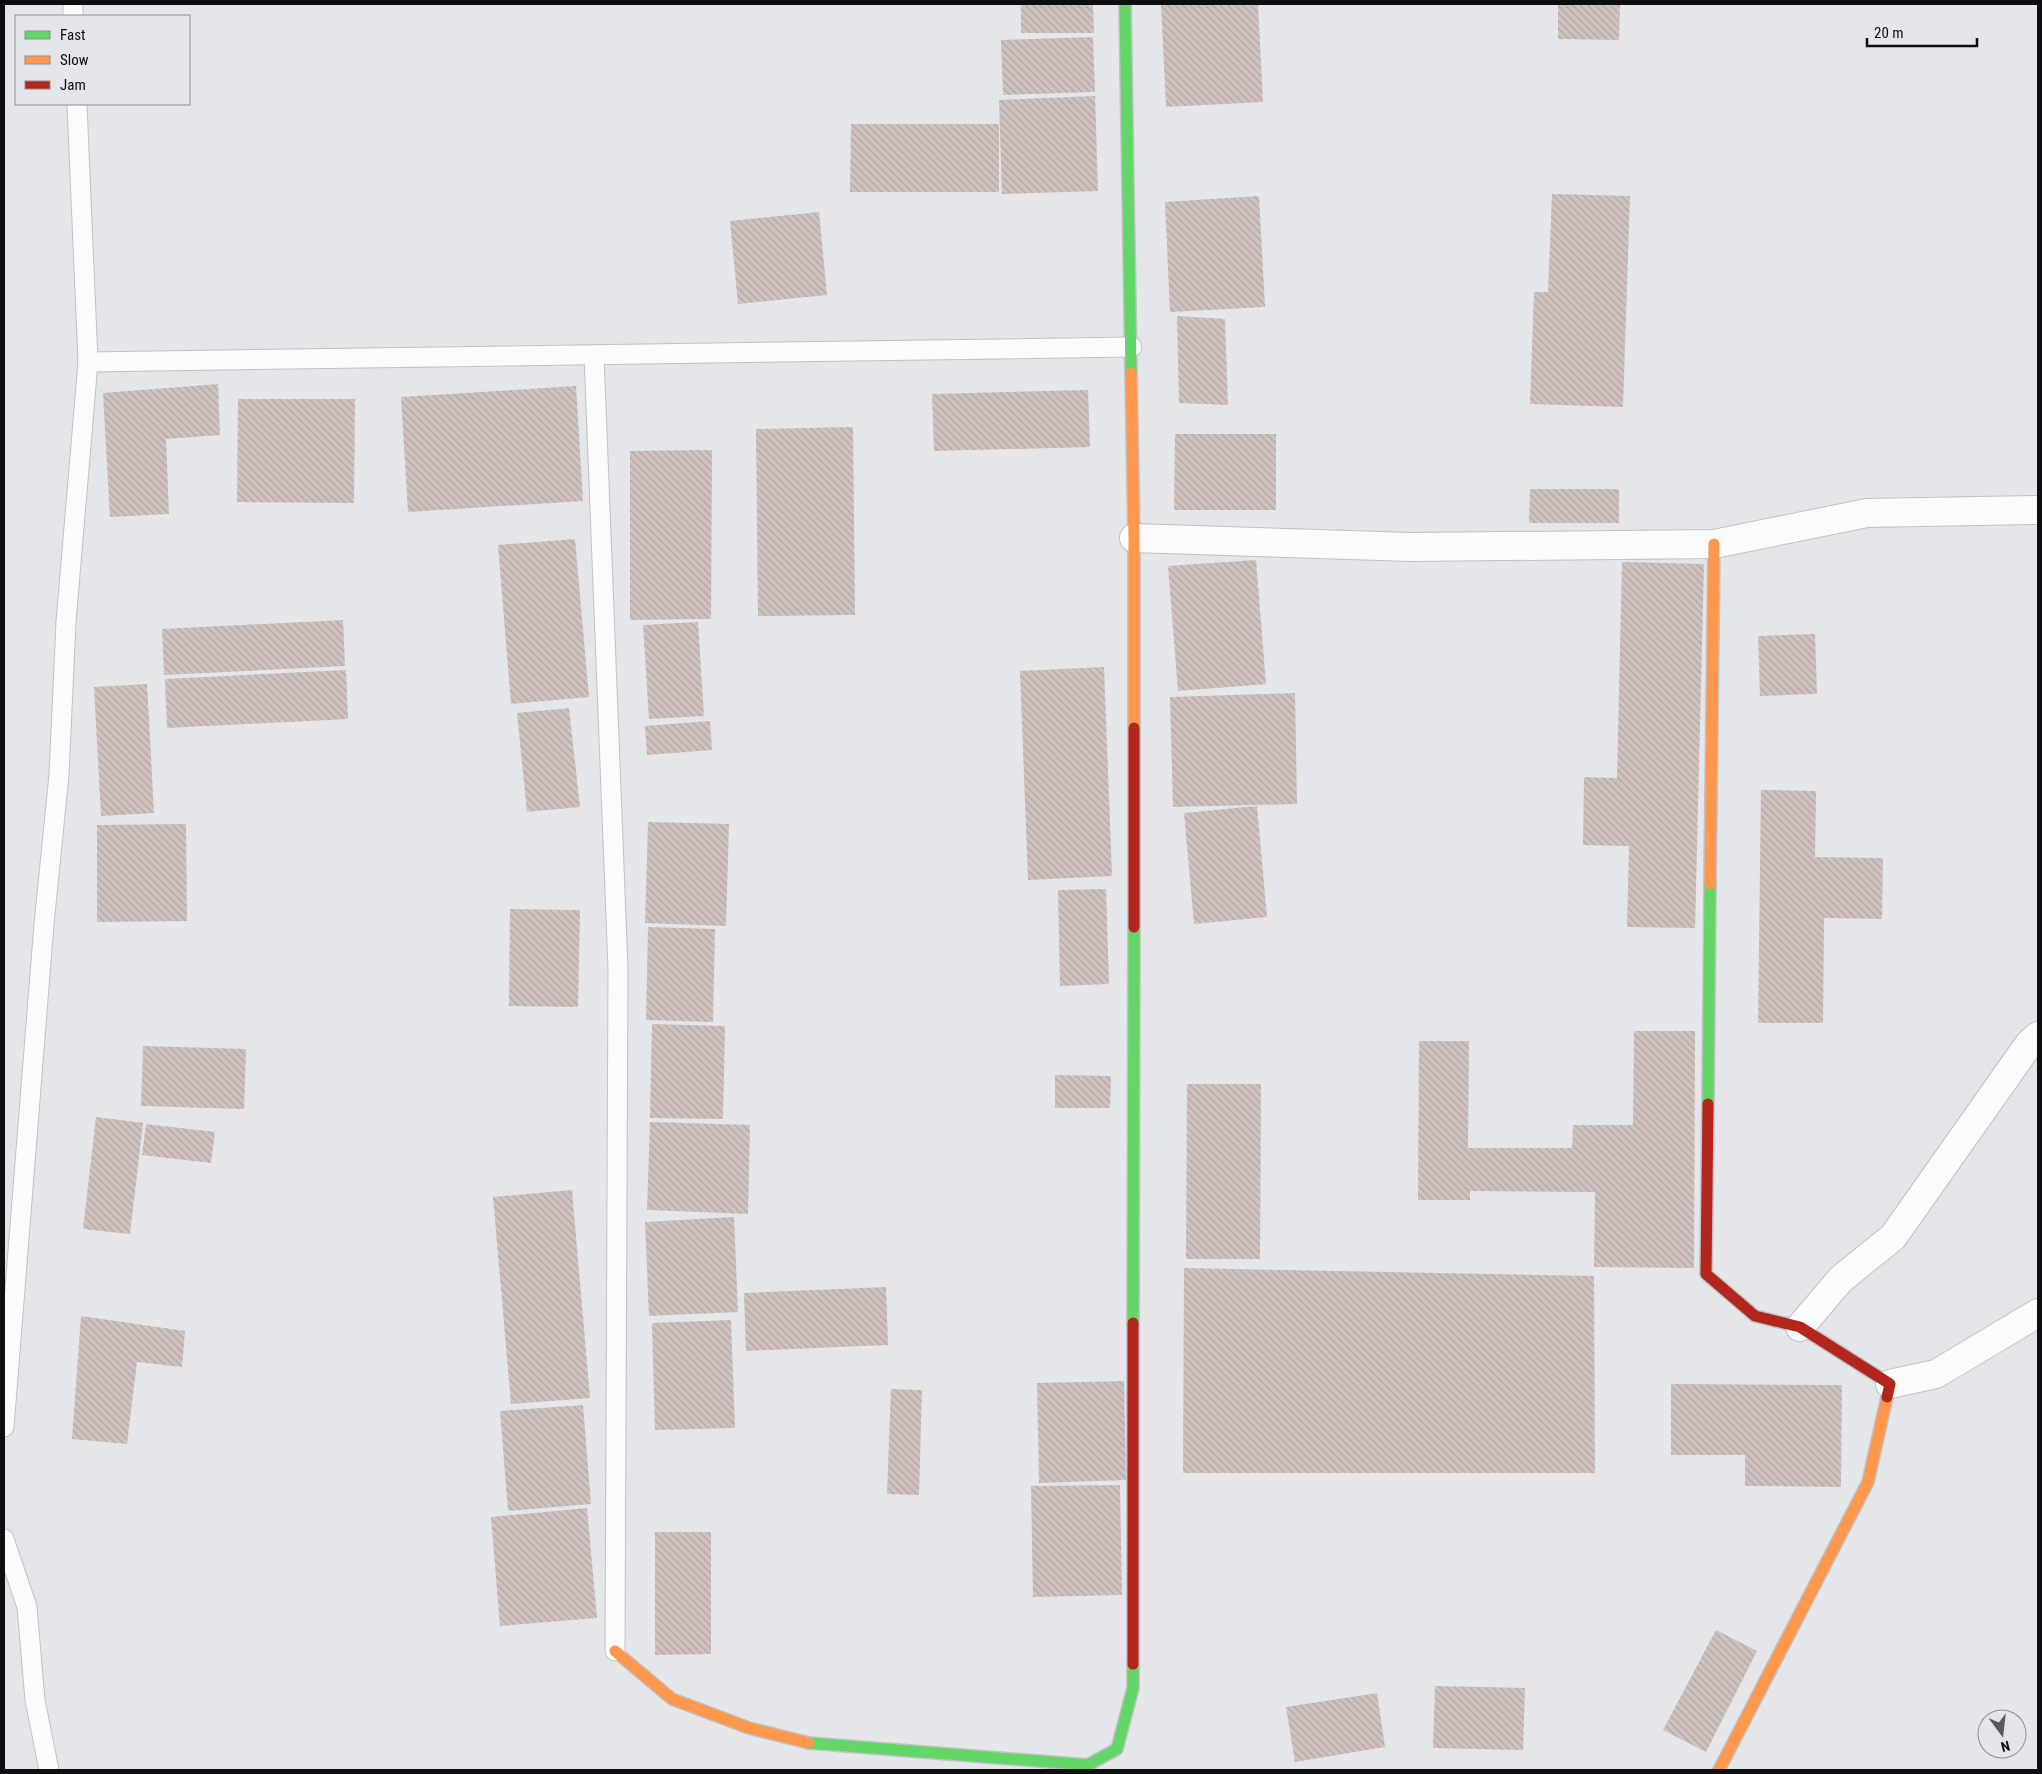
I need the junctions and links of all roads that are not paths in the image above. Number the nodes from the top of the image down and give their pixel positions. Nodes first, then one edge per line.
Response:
1 (1124, 4) edge
2 (77, 105) edge
3 (1132, 347) junction
4 (594, 355) junction
5 (88, 362) junction
6 (2038, 510) edge
7 (1134, 538) junction
8 (1714, 544) junction
9 (2038, 1036) edge
10 (2038, 1313) edge
11 (1800, 1327) junction
12 (1890, 1384) junction
13 (4, 1427) edge
14 (4, 1539) edge
15 (616, 1652) joint
16 (49, 1770) edge
17 (1719, 1770) edge

1 - 3 street
2 - 5 lane
3 - 4 lane
3 - 7 street
4 - 5 lane
4 - 15 lane
5 - 13 lane
6 - 8 street
7 - 8 street
7 - 15 street
8 - 11 street
9 - 11 street
10 - 12 street
11 - 12 street
12 - 17 street
14 - 16 lane

